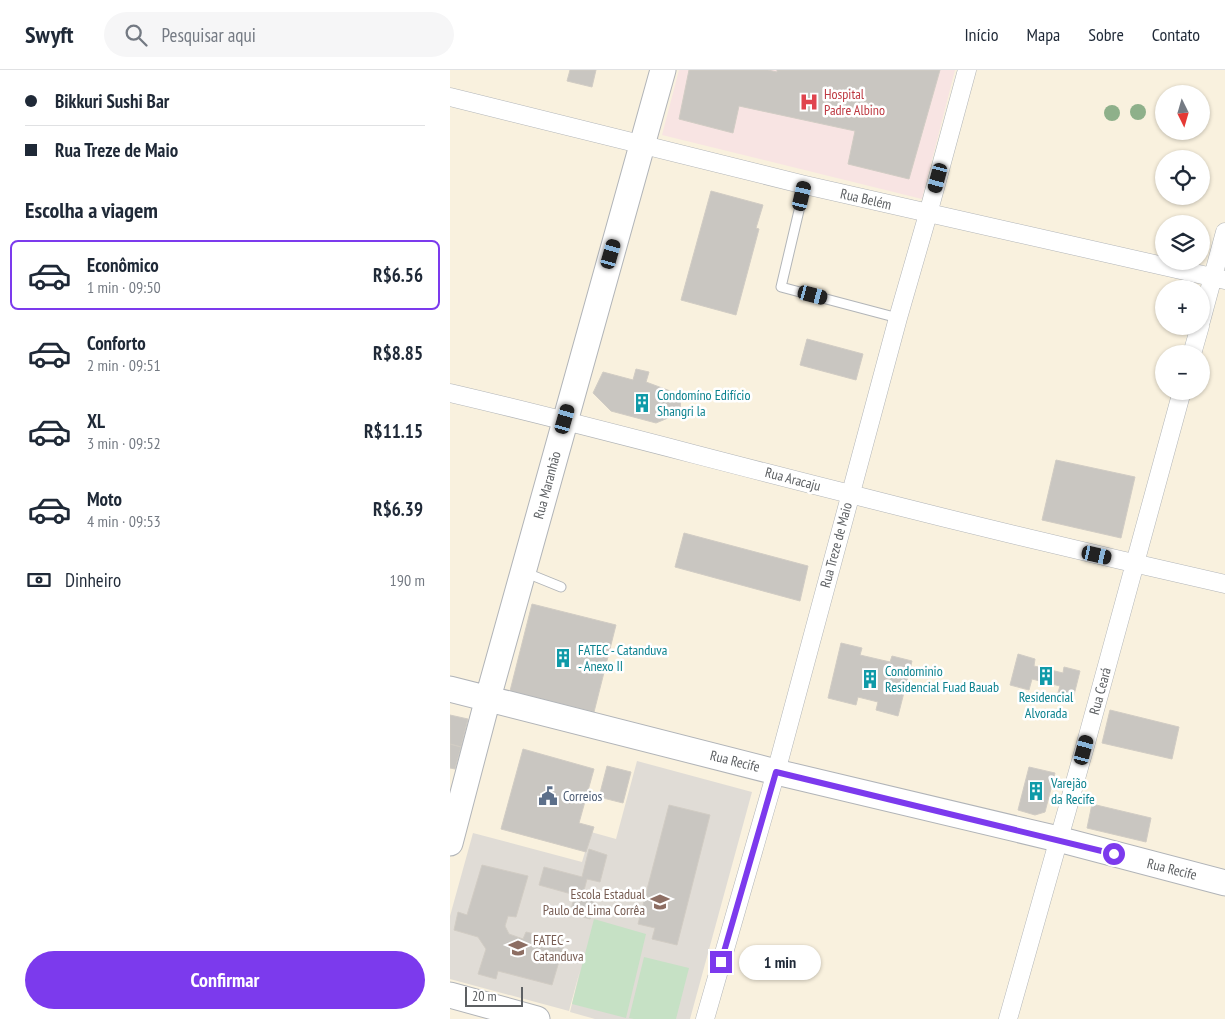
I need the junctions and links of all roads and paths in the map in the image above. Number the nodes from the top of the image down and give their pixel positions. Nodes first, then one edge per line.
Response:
1 (663, 70) edge
2 (967, 70) edge
3 (450, 97) edge
4 (641, 144) junction
5 (805, 185) junction
6 (928, 214) junction
7 (1225, 232) edge
8 (1219, 278) edge
9 (1210, 300) edge
10 (898, 318) junction
11 (450, 392) edge
12 (1180, 400) edge
13 (565, 419) junction
14 (850, 494) junction
15 (1134, 564) junction
16 (524, 572) junction
17 (1225, 584) edge
18 (561, 586) dead end
19 (450, 689) edge
20 (488, 698) junction
21 (776, 772) junction
22 (1058, 840) junction
23 (450, 843) edge
24 (1225, 882) edge
25 (450, 995) edge
26 (537, 1019) edge
27 (705, 1019) edge
28 (1008, 1019) edge

1 - 4 main road, Rua Maranhão
2 - 6 street, Rua Treze de Maio
3 - 4 street, Rua Belém
4 - 5 street, Rua Belém
4 - 13 main road, Rua Maranhão
5 - 6 street, Rua Belém
5 - 10 lane
6 - 8 street, Rua Belém
6 - 10 street, Rua Treze de Maio
7 - 8 street
8 - 9 street
10 - 14 street, Rua Treze de Maio
11 - 13 street, Rua Aracaju
12 - 15 street, Rua Ceará
13 - 14 street, Rua Aracaju
13 - 16 main road, Rua Maranhão
14 - 15 street, Rua Aracaju
14 - 21 street, Rua Treze de Maio
15 - 17 street, Rua Aracaju
15 - 22 street, Rua Ceará
16 - 18 lane
16 - 20 main road, Rua Maranhão
19 - 20 main road, Rua Recife
20 - 21 main road, Rua Recife
20 - 23 main road, Rua Maranhão
21 - 22 main road, Rua Recife
21 - 27 street, Rua Treze de Maio
22 - 24 main road, Rua Recife
22 - 28 street, Rua Ceará
25 - 26 main road

